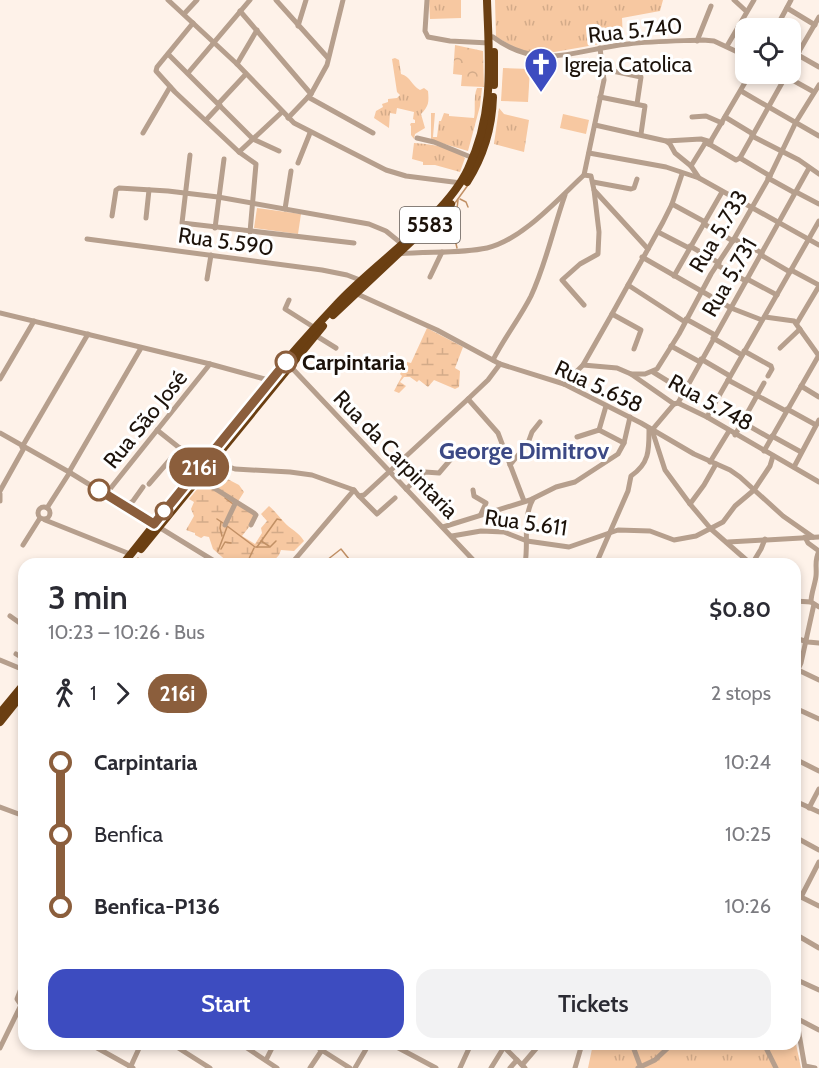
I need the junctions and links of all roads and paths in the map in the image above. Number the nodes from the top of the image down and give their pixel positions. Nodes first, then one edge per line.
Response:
1 (168, 0) edge
2 (197, 0) edge
3 (250, 0) edge
4 (276, 0) edge
5 (306, 0) edge
6 (343, 0) edge
7 (427, 0) edge
8 (487, 0) edge
9 (492, 0) edge
10 (734, 0) edge
11 (754, 0) edge
12 (792, 0) edge
13 (711, 6) dead end
14 (787, 8) junction
15 (240, 11) junction
16 (746, 11) junction
17 (184, 14) junction
18 (819, 17) edge
19 (743, 18) edge
20 (782, 18) edge
21 (193, 23) junction
22 (298, 26) junction
23 (816, 27) edge
24 (257, 30) junction
25 (735, 33) edge
26 (491, 40) junction
27 (697, 41) junction
28 (213, 44) junction
29 (727, 46) junction
30 (600, 48) junction
31 (735, 50) edge
32 (801, 50) edge
33 (168, 54) junction
34 (801, 54) edge
35 (328, 58) junction
36 (237, 64) junction
37 (819, 67) edge
38 (603, 69) junction
39 (188, 73) junction
40 (246, 74) junction
41 (745, 84) edge
42 (781, 84) edge
43 (800, 84) edge
44 (819, 85) edge
45 (170, 87) junction
46 (741, 91) junction
47 (813, 93) junction
48 (310, 96) junction
49 (600, 97) junction
50 (819, 98) edge
51 (220, 104) junction
52 (637, 104) junction
53 (769, 107) junction
54 (282, 112) junction
55 (692, 117) dead end
56 (288, 118) junction
57 (206, 120) junction
58 (724, 120) junction
59 (796, 122) junction
60 (595, 125) junction
61 (310, 133) junction
62 (373, 133) dead end
63 (143, 134) dead end
64 (641, 134) junction
65 (753, 135) junction
66 (819, 136) edge
67 (417, 138) dead end
68 (253, 139) junction
69 (666, 141) junction
70 (710, 143) junction
71 (279, 151) dead end
72 (239, 152) junction
73 (781, 152) junction
74 (589, 153) junction
75 (190, 156) dead end
76 (473, 158) junction
77 (740, 158) junction
78 (224, 159) dead end
79 (298, 163) dead end
80 (692, 168) junction
81 (809, 168) junction
82 (291, 171) dead end
83 (682, 174) junction
84 (819, 174) edge
85 (584, 175) junction
86 (769, 177) junction
87 (699, 178) junction
88 (637, 179) dead end
89 (593, 182) junction
90 (460, 183) junction
91 (149, 190) junction
92 (594, 190) junction
93 (722, 192) junction
94 (184, 193) junction
95 (566, 193) junction
96 (796, 193) junction
97 (218, 197) junction
98 (253, 204) junction
99 (672, 204) junction
100 (819, 204) edge
101 (751, 208) junction
102 (285, 209) junction
103 (112, 216) dead end
104 (146, 218) dead end
105 (819, 221) edge
106 (705, 223) junction
107 (779, 223) junction
108 (215, 228) junction
109 (250, 232) junction
110 (658, 232) junction
111 (87, 239) dead end
112 (734, 240) junction
113 (810, 240) junction
114 (354, 243) dead end
115 (402, 244) junction
116 (819, 245) edge
117 (690, 247) junction
118 (648, 249) junction
119 (442, 252) junction
120 (398, 254) junction
121 (761, 254) junction
122 (211, 255) junction
123 (642, 257) junction
124 (718, 264) junction
125 (791, 272) junction
126 (674, 276) junction
127 (430, 277) dead end
128 (207, 279) dead end
129 (360, 280) junction
130 (747, 280) junction
131 (628, 285) junction
132 (819, 286) edge
133 (701, 291) junction
134 (355, 293) junction
135 (777, 296) junction
136 (289, 300) dead end
137 (585, 305) dead end
138 (731, 308) junction
139 (0, 313) edge
140 (612, 314) junction
141 (764, 319) junction
142 (34, 321) junction
143 (685, 321) junction
144 (799, 326) junction
145 (315, 332) junction
146 (88, 334) junction
147 (714, 337) junction
148 (671, 346) junction
149 (141, 348) junction
150 (336, 348) dead end
151 (780, 348) dead end
152 (634, 349) dead end
153 (743, 353) junction
154 (819, 355) edge
155 (492, 360) junction
156 (700, 361) junction
157 (210, 364) junction
158 (500, 364) junction
159 (583, 365) junction
160 (291, 367) junction
161 (653, 372) junction
162 (631, 374) junction
163 (768, 376) dead end
164 (729, 378) junction
165 (0, 379) edge
166 (273, 382) junction
167 (764, 383) dead end
168 (564, 384) junction
169 (801, 386) junction
170 (684, 391) junction
171 (757, 396) junction
172 (819, 397) edge
173 (468, 399) junction
174 (676, 403) junction
175 (606, 406) junction
176 (787, 410) junction
177 (630, 417) junction
178 (706, 417) junction
179 (540, 422) dead end
180 (742, 422) junction
181 (817, 425) edge
182 (651, 429) junction
183 (157, 430) junction
184 (599, 430) junction
185 (0, 433) edge
186 (732, 433) junction
187 (576, 437) dead end
188 (771, 437) junction
189 (624, 443) junction
190 (23, 447) junction
191 (180, 448) junction
192 (764, 451) junction
193 (801, 452) junction
194 (773, 456) junction
195 (451, 459) dead end
196 (212, 461) junction
197 (713, 463) junction
198 (201, 465) junction
199 (510, 465) junction
200 (794, 467) junction
201 (69, 472) junction
202 (390, 472) junction
203 (198, 478) junction
204 (819, 481) edge
205 (149, 484) dead end
206 (143, 487) dead end
207 (406, 489) junction
208 (354, 490) junction
209 (473, 490) dead end
210 (754, 490) junction
211 (0, 492) edge
212 (106, 494) junction
213 (359, 496) junction
214 (395, 498) dead end
215 (534, 498) junction
216 (0, 501) edge
217 (235, 501) junction
218 (524, 501) junction
219 (690, 504) junction
220 (126, 506) junction
221 (47, 508) junction
222 (481, 514) junction
223 (42, 519) junction
224 (225, 525) dead end
225 (251, 525) dead end
226 (156, 526) junction
227 (443, 527) junction
228 (711, 529) junction
229 (610, 532) junction
230 (452, 536) junction
231 (805, 537) junction
232 (816, 537) edge
233 (765, 539) junction
234 (527, 541) junction
235 (728, 542) junction
236 (23, 545) dead end
237 (819, 551) edge
238 (130, 554) junction
239 (127, 558) edge
240 (133, 558) edge
241 (209, 558) edge
242 (296, 558) edge
243 (472, 558) edge
244 (526, 558) edge
245 (599, 558) edge
246 (745, 558) edge
247 (755, 558) edge
248 (815, 604) edge
249 (10, 616) dead end
250 (18, 622) edge
251 (801, 640) edge
252 (805, 641) junction
253 (819, 643) edge
254 (801, 655) edge
255 (0, 660) edge
256 (18, 668) edge
257 (801, 674) edge
258 (819, 680) edge
259 (18, 691) edge
260 (18, 700) edge
261 (801, 711) edge
262 (0, 713) edge
263 (819, 719) edge
264 (0, 722) edge
265 (801, 762) edge
266 (819, 771) edge
267 (819, 789) edge
268 (801, 804) edge
269 (0, 807) edge
270 (810, 808) junction
271 (819, 812) edge
272 (18, 814) edge
273 (801, 840) edge
274 (819, 850) edge
275 (819, 862) edge
276 (801, 891) edge
277 (801, 897) edge
278 (819, 906) edge
279 (801, 938) edge
280 (819, 948) edge
281 (801, 981) edge
282 (819, 981) edge
283 (817, 990) edge
284 (18, 1015) edge
285 (801, 1019) edge
286 (819, 1030) edge
287 (801, 1046) edge
288 (0, 1048) edge
289 (100, 1050) edge
290 (138, 1050) edge
291 (182, 1050) edge
292 (250, 1050) edge
293 (271, 1050) edge
294 (321, 1050) joint
295 (366, 1050) edge
296 (402, 1050) edge
297 (467, 1050) edge
298 (500, 1050) edge
299 (508, 1050) edge
300 (536, 1050) edge
301 (580, 1050) edge
302 (634, 1050) edge
303 (666, 1050) edge
304 (767, 1050) edge
305 (266, 1060) junction
306 (517, 1060) junction
307 (523, 1067) edge
308 (640, 1067) edge
309 (805, 1067) edge
310 (131, 1068) edge
311 (210, 1068) edge
312 (277, 1068) edge
313 (310, 1068) edge
314 (350, 1068) edge
315 (355, 1068) edge
316 (436, 1068) edge
317 (460, 1068) edge
318 (491, 1068) edge
319 (510, 1068) edge
320 (575, 1068) edge
321 (776, 1068) edge
322 (815, 1068) edge

1 - 17 street
2 - 17 street
3 - 15 street
4 - 22 street
5 - 22 street
6 - 35 street
7 - 26 street
8 - 26 highway, 5583
9 - 26 highway, 5583
10 - 16 street
11 - 16 street
12 - 14 street
13 - 27 street
14 - 20 street
14 - 23 street
15 - 24 street
15 - 28 street
16 - 19 street
17 - 21 street
18 - 23 street
21 - 28 street
21 - 33 street
22 - 35 street
23 - 32 street
24 - 36 street
24 - 48 street
25 - 29 street
26 - 30 street, Rua 5.740
26 - 76 highway, 5583
26 - 120 highway, 5583
27 - 29 street, Rua 5.740
27 - 30 street, Rua 5.740
28 - 36 street
28 - 39 street
29 - 31 street, Rua 5.740
30 - 38 street
33 - 39 street
33 - 45 street
34 - 37 street
35 - 48 street
36 - 40 street
38 - 49 street
38 - 52 street
39 - 51 street
40 - 51 street
40 - 54 street
41 - 46 street
42 - 53 street
43 - 47 street
44 - 47 street, Rua 5.733
45 - 57 street
45 - 63 street
46 - 53 street
46 - 58 street
47 - 50 street
47 - 59 street, Rua 5.733
48 - 56 street
48 - 62 street
49 - 52 street
49 - 60 street
51 - 57 street
51 - 68 street
52 - 64 street
53 - 59 street
53 - 65 street
54 - 56 street
54 - 68 street
55 - 58 street
56 - 61 street
57 - 72 street
58 - 65 street
58 - 70 street
59 - 66 street
59 - 73 street, Rua 5.733
60 - 64 street
60 - 74 street
61 - 79 street
61 - 90 street
64 - 69 street
65 - 73 street
65 - 77 street
67 - 76 street
68 - 71 street
68 - 72 street
69 - 70 street
69 - 80 street
70 - 77 street
70 - 80 street
72 - 98 street
73 - 81 street
73 - 86 street, Rua 5.733
74 - 83 street
74 - 85 street
75 - 94 street
76 - 90 highway, 5583
77 - 86 street
78 - 97 street
80 - 87 street
81 - 84 street
81 - 96 street, Rua 5.731
82 - 102 street
83 - 87 street
83 - 99 street
85 - 89 street
85 - 95 street
86 - 96 street
86 - 101 street, Rua 5.733
87 - 93 street
88 - 89 street
89 - 92 street
90 - 115 highway, 5583
91 - 94 street
91 - 103 street
91 - 104 street
92 - 118 street
92 - 137 street
93 - 101 street
93 - 106 street
94 - 97 street
94 - 108 street
95 - 119 street
95 - 155 street
96 - 100 street
96 - 107 street, Rua 5.731
97 - 98 street
97 - 108 street
98 - 102 street
98 - 109 street
99 - 106 street
99 - 110 street
101 - 107 street
101 - 112 street, Rua 5.733
102 - 115 street
105 - 113 street
106 - 112 street
106 - 117 street
107 - 113 street
107 - 121 street, Rua 5.731
108 - 109 street
109 - 114 street
110 - 117 street
110 - 118 street
111 - 122 street, Rua 5.590
112 - 121 street
112 - 124 street, Rua 5.733
113 - 116 street
113 - 125 street
115 - 129 highway, 5583
117 - 124 street
117 - 126 street
118 - 123 street
119 - 120 street
119 - 127 street
120 - 134 highway, 5583
121 - 125 street
121 - 130 street, Rua 5.731
122 - 128 street
122 - 129 street, Rua 5.590
123 - 126 street
123 - 131 street
124 - 130 street
124 - 133 street, Rua 5.733
125 - 132 street
125 - 135 street
126 - 133 street
129 - 145 highway, 5583
130 - 135 street
130 - 138 street, Rua 5.731
131 - 140 street
131 - 143 street
132 - 144 street
133 - 138 street
133 - 143 street, Rua 5.733
134 - 145 highway, 5583
134 - 155 street, Rua 5.658
135 - 141 street
136 - 145 street
138 - 141 street
138 - 147 street, Rua 5.731
139 - 142 street
140 - 152 street
140 - 159 street
141 - 144 street
141 - 153 street
142 - 146 street
142 - 165 street
143 - 147 street
143 - 148 street, Rua 5.733
144 - 151 street
144 - 154 street
145 - 150 street
145 - 160 highway, 5583
145 - 166 highway, 5583
146 - 149 street
146 - 190 street
147 - 153 street
147 - 156 street, Rua 5.731
148 - 156 street
148 - 161 street, Rua 5.733
149 - 157 street
149 - 201 street
153 - 163 street
153 - 164 street
154 - 169 street
155 - 158 street, Rua 5.658
156 - 164 street
156 - 170 street, Rua 5.731
157 - 166 street
157 - 183 street, Rua São José
158 - 168 street, Rua 5.658
158 - 173 street
159 - 162 street, Rua 5.748
159 - 168 street
160 - 166 highway, 5583
160 - 202 street, Rua da Carpintaria
161 - 162 street
161 - 170 street
162 - 174 street, Rua 5.748
164 - 171 street
164 - 178 street
166 - 196 highway, 5583
166 - 198 highway, 5583
167 - 171 street
168 - 175 street, Rua 5.658
169 - 172 street
169 - 176 street
170 - 174 street, Rua 5.731
171 - 176 street
171 - 180 street
173 - 199 street
173 - 202 street
174 - 178 street, Rua 5.748
174 - 182 street, Rua 5.731
175 - 177 street, Rua 5.658
175 - 184 street
176 - 181 street
176 - 188 street
177 - 182 street, Rua 5.658
177 - 189 street
178 - 186 street, Rua 5.748
179 - 199 street
180 - 186 street
180 - 188 street
181 - 193 street
182 - 197 street, Rua 5.658
182 - 219 street
182 - 229 street
183 - 191 street
183 - 212 street, Rua São José
184 - 187 street
184 - 189 street
185 - 190 street
186 - 192 street, Rua 5.748
186 - 197 street
188 - 192 street
188 - 193 street
189 - 215 street
190 - 201 street
190 - 211 street
191 - 198 street
191 - 205 street
192 - 194 street, Rua 5.748
193 - 200 street
194 - 200 street, Rua 5.748
194 - 210 street, Rua 5.611
195 - 207 street
196 - 203 highway, 5583
196 - 208 street
197 - 210 street, Rua 5.658
197 - 219 street
198 - 226 highway, 5583
199 - 218 street
200 - 204 street, Rua 5.748
201 - 212 street
201 - 221 street
202 - 207 street, Rua da Carpintaria
202 - 213 street
203 - 217 street
203 - 226 highway, 5583
206 - 220 street
207 - 227 street, Rua da Carpintaria
208 - 213 street
208 - 242 street
209 - 222 street
210 - 228 street, Rua 5.611
210 - 232 street, Rua 5.658
211 - 216 street
212 - 220 street
213 - 214 street
215 - 218 street
215 - 234 street
217 - 224 street
217 - 225 street
218 - 222 street
219 - 228 street
220 - 226 street
221 - 223 street
221 - 223 street
222 - 227 street
223 - 236 street
223 - 238 street
226 - 238 highway, 5583
226 - 240 highway, 5583
226 - 241 street
227 - 230 street, Rua da Carpintaria
228 - 229 street, Rua 5.611
228 - 235 street
229 - 234 street, Rua 5.611
229 - 245 street
230 - 234 street, Rua 5.611
230 - 243 street, Rua da Carpintaria
231 - 232 street
231 - 233 street
231 - 237 street
233 - 235 street
233 - 247 street
234 - 244 street
235 - 246 street
237 - 248 street
238 - 239 highway, 5583
248 - 252 street
249 - 250 street
251 - 252 street
252 - 253 street
252 - 254 street
255 - 256 street
257 - 258 street
259 - 262 highway
260 - 264 highway
261 - 263 street
265 - 266 street
267 - 270 street
268 - 270 street
269 - 272 street
270 - 271 street
273 - 274 street
275 - 276 street
277 - 278 street
279 - 280 street
281 - 283 street
282 - 283 street
284 - 288 street
285 - 286 street
287 - 309 street
289 - 310 street
290 - 310 street
291 - 311 street
292 - 305 street
293 - 305 street
294 - 313 street
294 - 314 street
295 - 315 street
296 - 316 street
297 - 317 street
298 - 318 street
299 - 306 street
300 - 307 street
301 - 320 street
302 - 308 street
303 - 308 street
304 - 321 street
305 - 312 street
306 - 307 street
306 - 319 street
309 - 322 street

